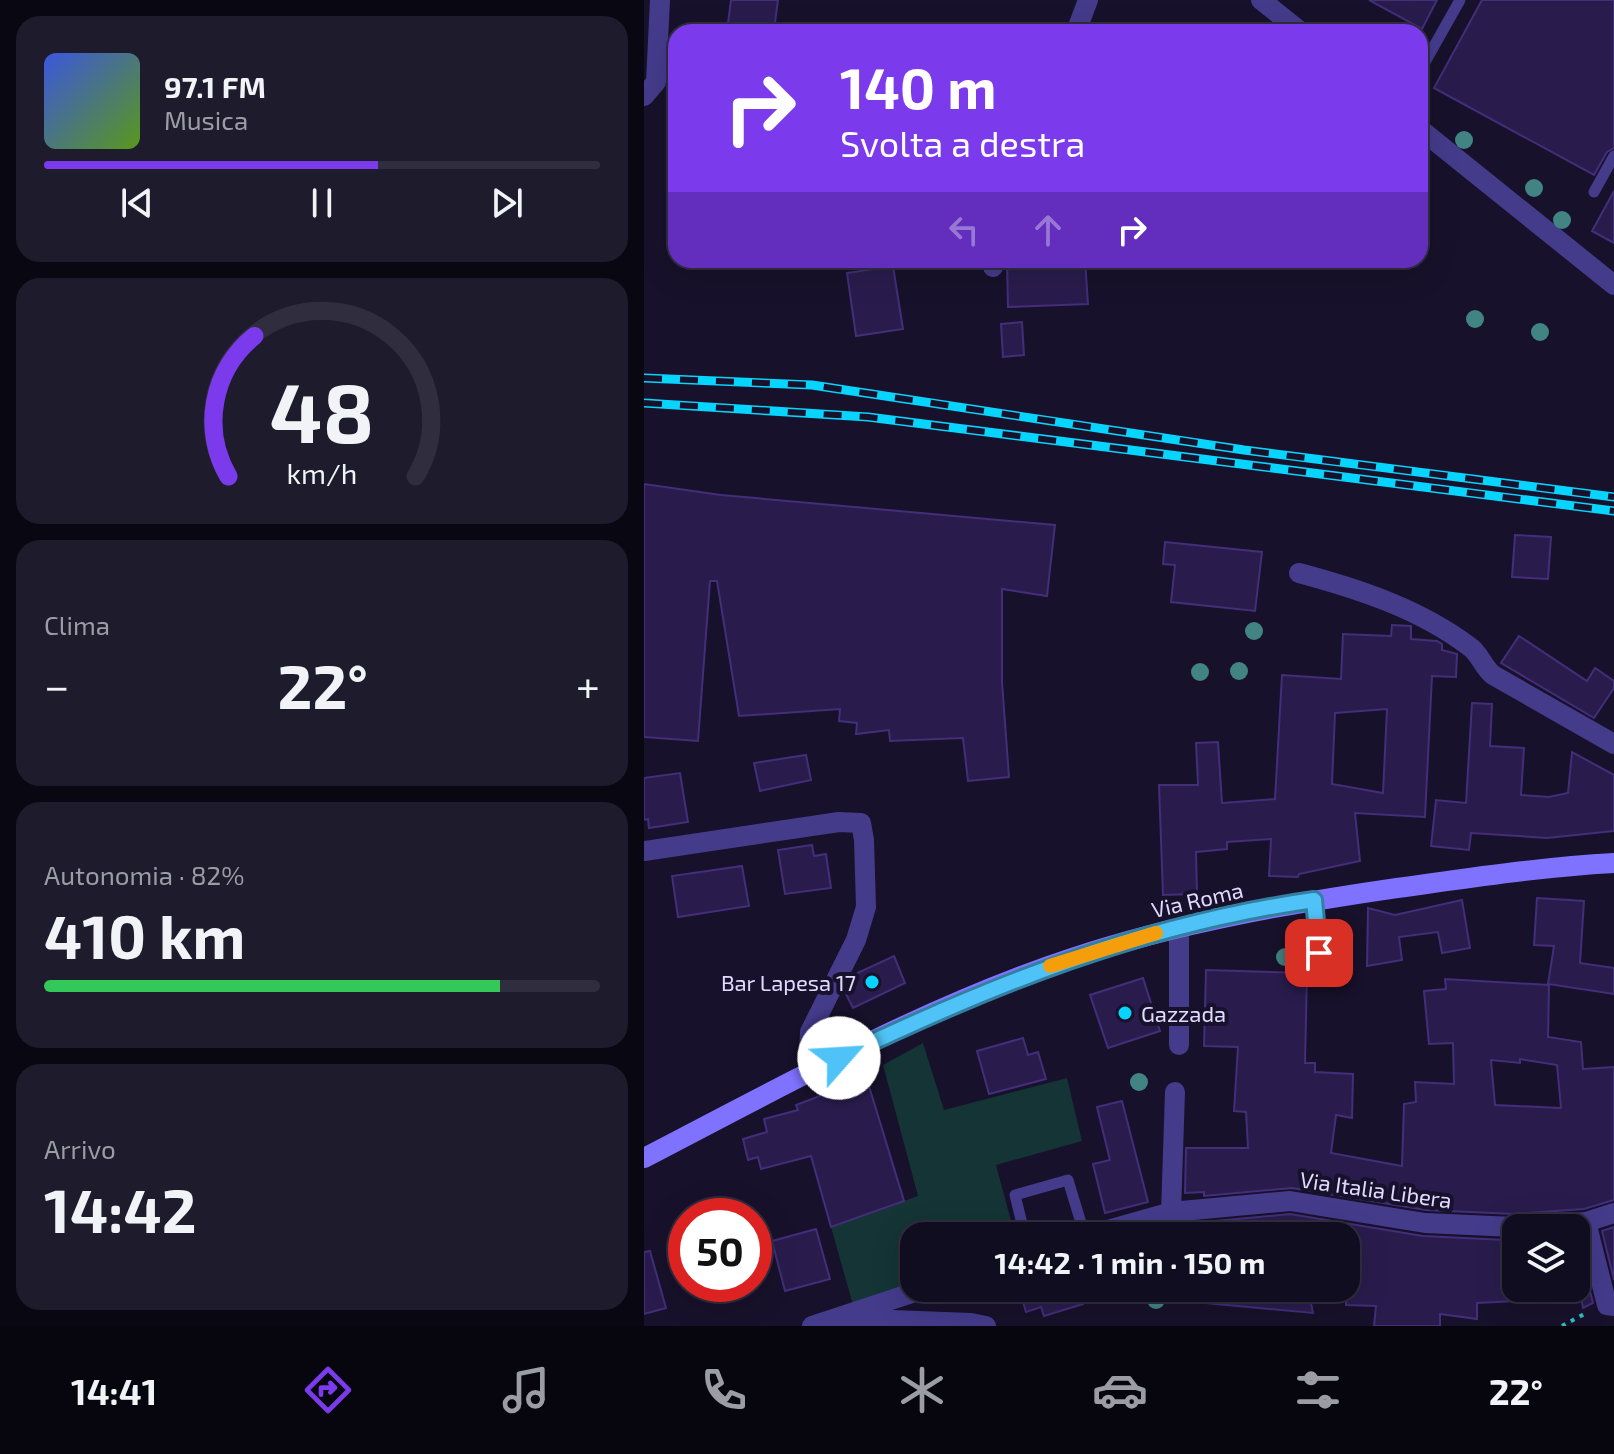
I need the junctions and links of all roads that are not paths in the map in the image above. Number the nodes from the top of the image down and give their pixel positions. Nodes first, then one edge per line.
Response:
1 (660, 0) edge
2 (1088, 0) edge
3 (1261, 0) edge
4 (1460, 0) edge
5 (1079, 24) edge
6 (1291, 24) edge
7 (1428, 57) edge
8 (644, 96) edge
9 (1428, 135) edge
10 (1614, 156) edge
11 (1594, 192) dead end
12 (1614, 285) edge
13 (1299, 573) dead end
14 (1611, 736) edge
15 (644, 851) edge
16 (1614, 863) edge
17 (1314, 900) junction
18 (1179, 928) junction
19 (1319, 953) dead end
20 (1179, 1045) dead end
21 (814, 1070) junction
22 (1175, 1092) dead end
23 (644, 1158) edge
24 (1171, 1212) junction
25 (1614, 1213) edge
26 (1590, 1221) edge
27 (1022, 1222) edge
28 (1081, 1222) edge
29 (1135, 1222) edge
30 (1502, 1226) edge
31 (1590, 1236) edge
32 (900, 1297) edge
33 (1610, 1306) edge
34 (840, 1318) junction
35 (812, 1326) edge
36 (986, 1326) edge

1 - 8 street
2 - 5 street
3 - 6 street
4 - 7 lane
9 - 12 street
10 - 11 lane
13 - 14 street
15 - 21 street
16 - 17 main road, Via Roma
17 - 18 main road, Via Roma
17 - 19 lane
18 - 20 street
18 - 21 main road, Via Roma
21 - 23 main road, Via Roma
22 - 24 street
24 - 29 street, Via Italia Libera
24 - 30 street, Via Italia Libera
25 - 26 street, Via Italia Libera
27 - 28 lane
31 - 33 street
32 - 34 street
34 - 35 street
34 - 36 street

